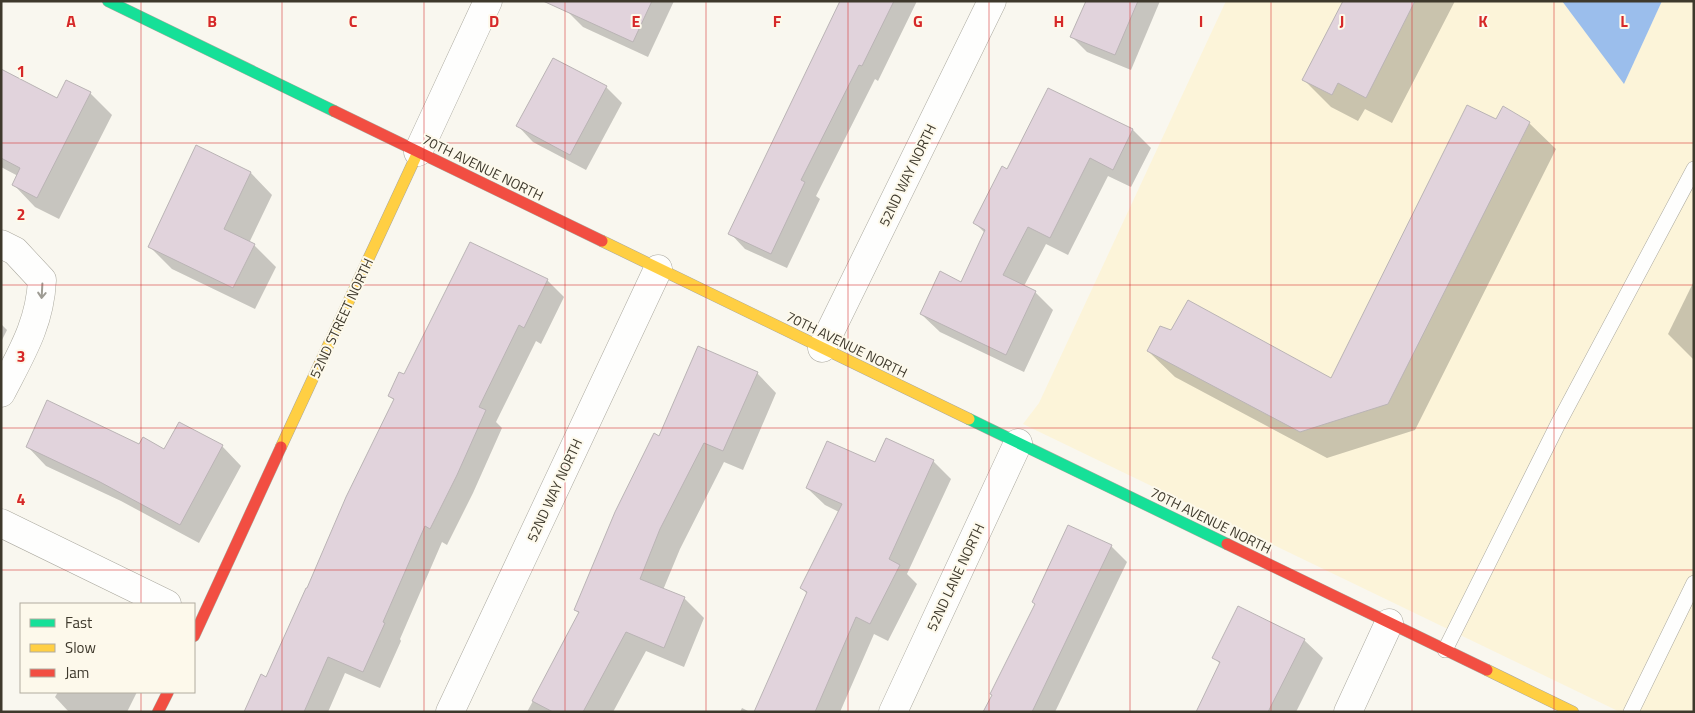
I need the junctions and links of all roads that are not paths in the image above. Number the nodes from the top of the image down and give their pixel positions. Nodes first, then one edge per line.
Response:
1 (108, 1) edge
2 (488, 1) edge
3 (992, 1) edge
4 (418, 152) junction
5 (1694, 169) edge
6 (1, 244) edge
7 (658, 269) junction
8 (822, 348) junction
9 (1, 393) edge
10 (1018, 443) junction
11 (1, 523) edge
12 (1694, 583) edge
13 (165, 603) edge
14 (1389, 623) junction
15 (196, 624) edge
16 (1446, 650) junction
17 (168, 693) edge
18 (158, 712) edge
19 (450, 712) edge
20 (893, 712) edge
21 (1348, 712) edge
22 (1573, 712) edge
23 (1631, 712) edge

1 - 4 street, 70TH AVENUE NORTH
2 - 4 street, 52ND STREET NORTH
3 - 8 street, 52ND WAY NORTH
4 - 7 street, 70TH AVENUE NORTH
4 - 15 street, 52ND STREET NORTH
5 - 16 lane
6 -> 9 street
7 - 8 street, 70TH AVENUE NORTH
7 - 19 street, 52ND WAY NORTH
8 - 10 street, 70TH AVENUE NORTH
10 - 14 street, 70TH AVENUE NORTH
10 - 20 street, 52ND LANE NORTH
11 - 13 street
12 - 23 lane
14 - 16 street, 70TH AVENUE NORTH
14 - 21 street
16 - 22 street, 70TH AVENUE NORTH
17 - 18 street

